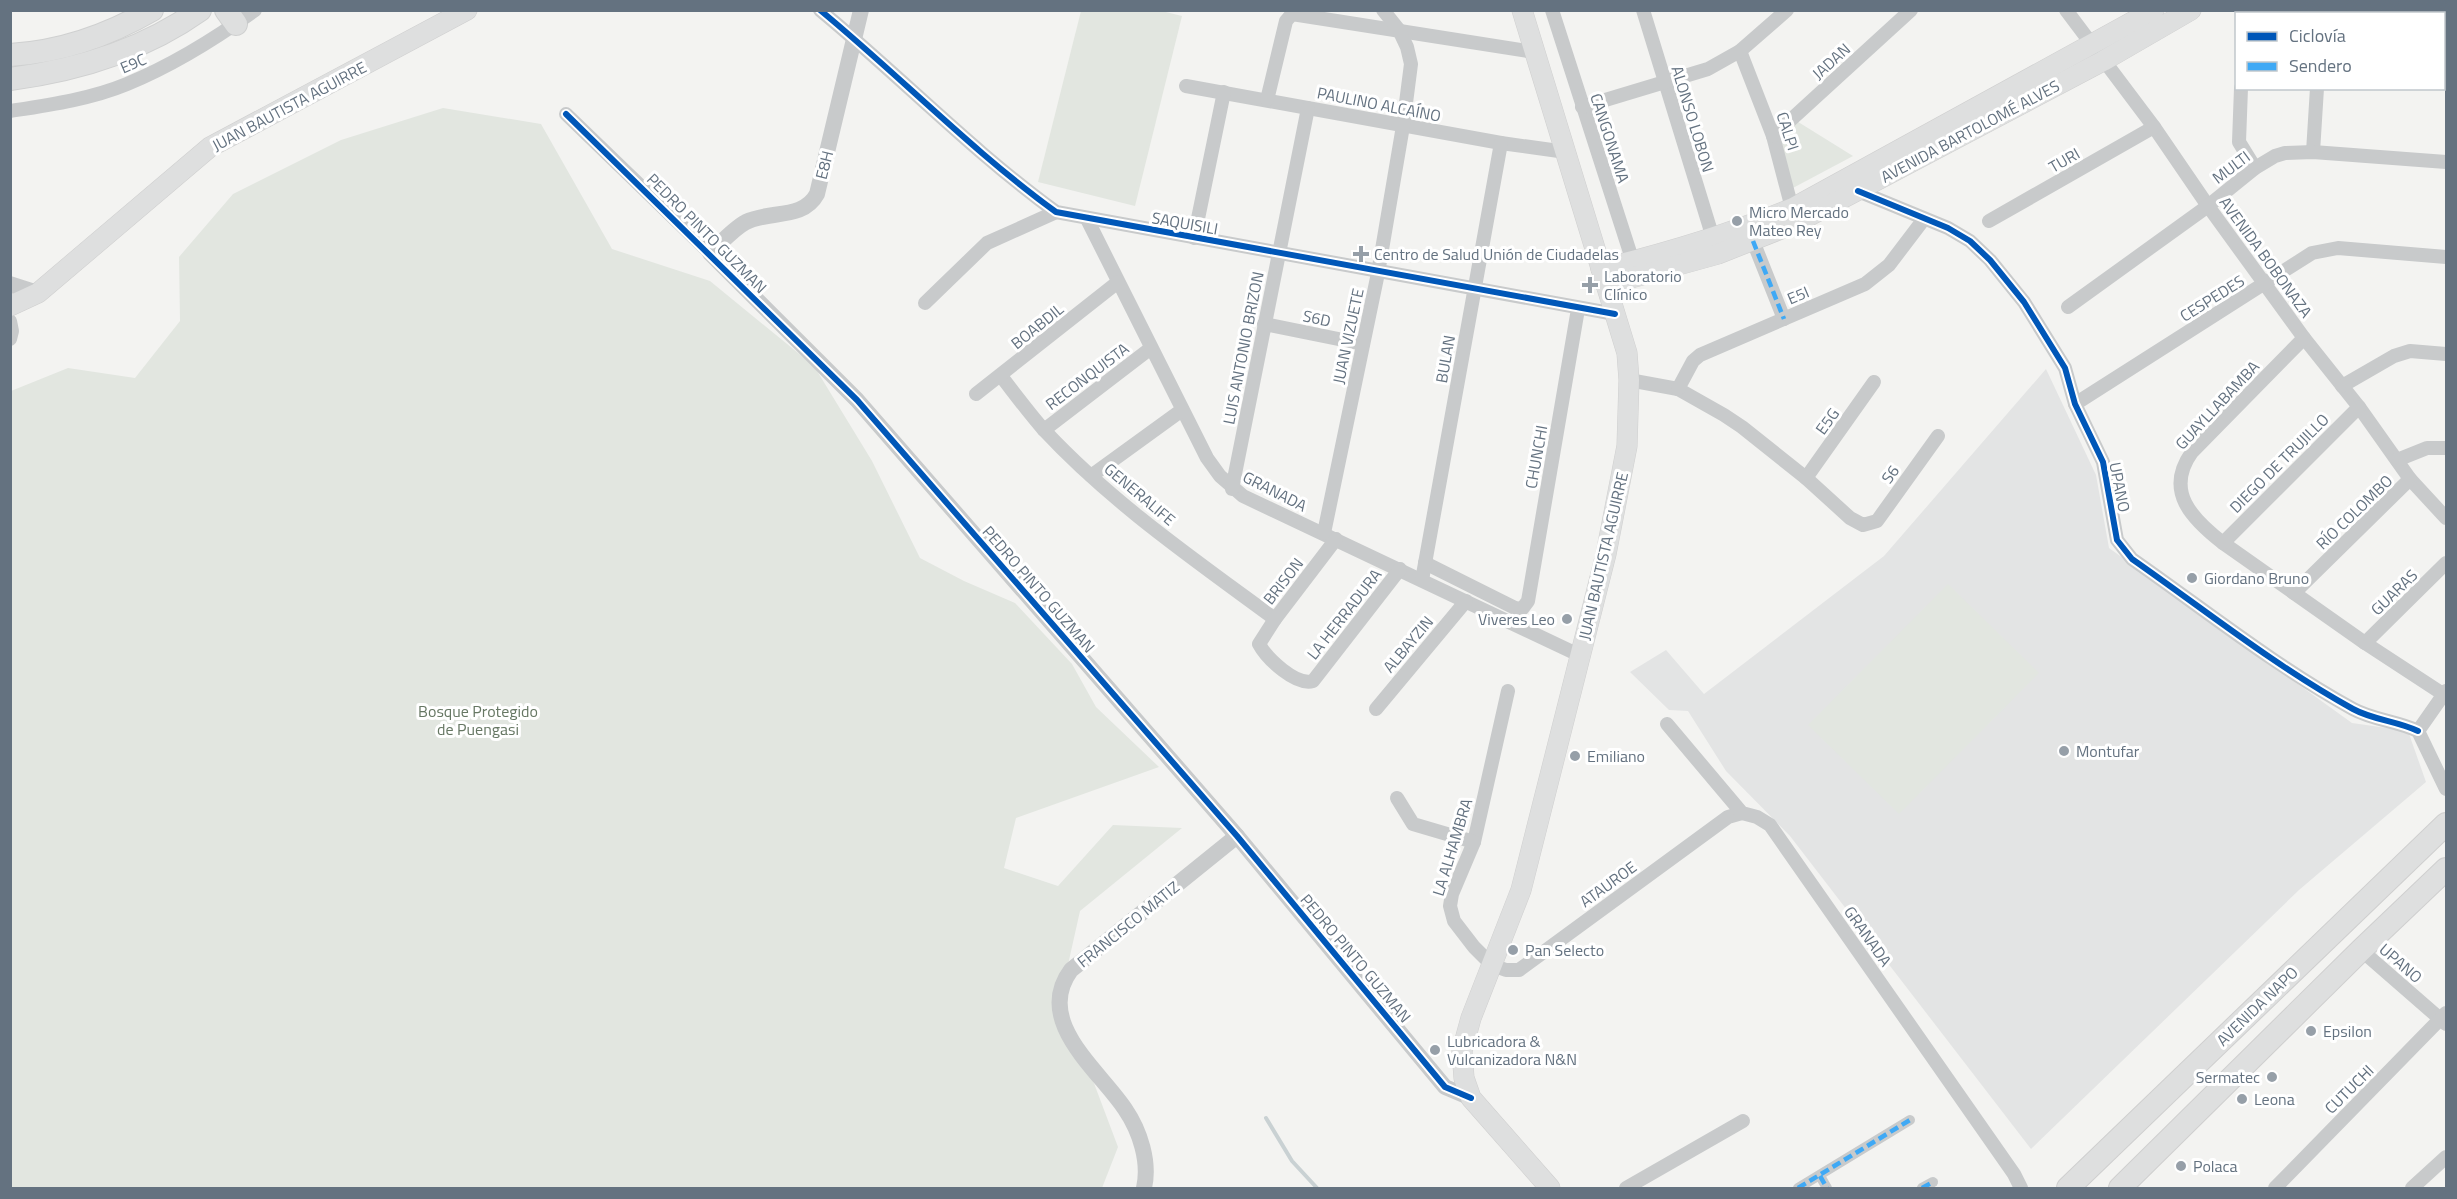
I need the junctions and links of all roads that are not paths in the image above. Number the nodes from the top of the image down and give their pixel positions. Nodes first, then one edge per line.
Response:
1 (152, 10) edge
2 (200, 10) edge
3 (255, 10) edge
4 (467, 10) edge
5 (820, 10) edge
6 (861, 10) edge
7 (1383, 10) edge
8 (1522, 10) edge
9 (1552, 10) edge
10 (1643, 10) edge
11 (1787, 10) edge
12 (1911, 10) edge
13 (2066, 10) edge
14 (2154, 10) edge
15 (2191, 10) edge
16 (231, 17) edge
17 (1399, 30) junction
18 (855, 39) junction
19 (1740, 51) junction
20 (1534, 52) junction
21 (2097, 53) junction
22 (10, 55) edge
23 (10, 79) edge
24 (1665, 82) junction
25 (1186, 86) dead end
26 (2241, 90) edge
27 (2317, 90) edge
28 (1224, 92) junction
29 (1267, 100) junction
30 (1582, 107) junction
31 (1308, 108) junction
32 (10, 111) edge
33 (566, 114) dead end
34 (1403, 126) junction
35 (2154, 127) junction
36 (1773, 136) junction
37 (1501, 143) junction
38 (2313, 152) junction
39 (1566, 153) junction
40 (2446, 162) edge
41 (2255, 168) junction
42 (1858, 191) junction
43 (2208, 206) junction
44 (1056, 212) junction
45 (1795, 216) junction
46 (1087, 219) junction
47 (1924, 219) junction
48 (1989, 221) dead end
49 (1194, 238) junction
50 (1713, 238) junction
51 (1753, 241) junction
52 (710, 253) junction
53 (1278, 254) junction
54 (2446, 257) edge
55 (1635, 268) junction
56 (1378, 273) junction
57 (1604, 277) junction
58 (1118, 282) junction
59 (10, 284) edge
60 (2266, 284) junction
61 (1475, 289) junction
62 (38, 293) junction
63 (925, 303) dead end
64 (10, 306) edge
65 (2068, 307) dead end
66 (1578, 309) junction
67 (1615, 314) junction
68 (1784, 319) junction
69 (10, 321) edge
70 (1264, 324) junction
71 (2304, 338) junction
72 (10, 339) edge
73 (1363, 344) junction
74 (1151, 348) junction
75 (2446, 354) edge
76 (1001, 376) junction
77 (1629, 380) junction
78 (1874, 382) dead end
79 (2342, 386) junction
80 (1678, 389) junction
81 (976, 394) dead end
82 (2075, 404) junction
83 (2359, 406) junction
84 (1182, 410) junction
85 (1044, 430) junction
86 (1938, 436) dead end
87 (2446, 448) edge
88 (2397, 460) junction
89 (1091, 476) junction
90 (1806, 478) junction
91 (2410, 479) junction
92 (1232, 489) junction
93 (2446, 518) edge
94 (1330, 536) junction
95 (2223, 543) junction
96 (1425, 562) junction
97 (2446, 563) edge
98 (1400, 569) junction
99 (1422, 580) junction
100 (2294, 593) junction
101 (1466, 601) junction
102 (1275, 619) junction
103 (2365, 643) junction
104 (1259, 644) joint
105 (1581, 656) junction
106 (1508, 691) dead end
107 (2445, 694) edge
108 (1376, 709) dead end
109 (1667, 724) dead end
110 (2418, 731) junction
111 (2446, 789) edge
112 (1397, 798) dead end
113 (1742, 813) junction
114 (2446, 824) edge
115 (1237, 836) junction
116 (1474, 842) junction
117 (2446, 869) edge
118 (2361, 950) junction
119 (1492, 965) junction
120 (2445, 1019) edge
121 (1471, 1098) junction
122 (1910, 1120) dead end
123 (1743, 1121) dead end
124 (2446, 1157) edge
125 (1820, 1176) junction
126 (1933, 1182) dead end
127 (1542, 1186) edge
128 (2125, 1187) edge
129 (1144, 1188) edge
130 (1626, 1188) edge
131 (1798, 1188) edge
132 (1827, 1188) edge
133 (1922, 1188) edge
134 (2021, 1188) edge
135 (2068, 1188) edge
136 (2275, 1188) edge
137 (2412, 1188) edge

1 - 22 main road
2 - 23 main road
3 - 16 street, E9C
4 - 62 main road, JUAN BAUTISTA AGUIRRE
5 - 18 street, SAQUISILI
6 - 18 street, E8H
7 - 17 street, JUAN VIZUETE
8 - 20 main road, JUAN BAUTISTA AGUIRRE
9 - 30 street, CANGONAMA
10 - 24 street, ALONSO LOBON
11 - 19 street
12 - 36 street, JADAN
13 - 21 street, AVENIDA BOBONAZA
14 - 21 main road, AVENIDA BARTOLOMÉ ALVES
15 - 21 main road, AVENIDA BARTOLOMÉ ALVES
16 - 32 street, E9C
17 - 20 street
17 - 29 street
17 - 34 street, JUAN VIZUETE
18 - 44 street, SAQUISILI
18 - 52 street, E8H
19 - 24 street
19 - 36 street, CALPI
20 - 39 main road, JUAN BAUTISTA AGUIRRE
21 - 35 street, AVENIDA BOBONAZA
21 - 42 main road, AVENIDA BARTOLOMÉ ALVES
21 - 45 main road, AVENIDA BARTOLOMÉ ALVES
24 - 30 street
24 - 50 street, ALONSO LOBON
25 - 28 street, PAULINO ALCAÍNO
26 - 41 street
27 - 38 street
28 - 29 street, PAULINO ALCAÍNO
28 - 49 street
29 - 31 street, PAULINO ALCAÍNO
30 - 55 street, CANGONAMA
31 - 34 street, PAULINO ALCAÍNO
31 - 53 street, LUIS ANTONIO BRIZON
33 - 52 street, PEDRO PINTO GUZMAN
34 - 37 street, PAULINO ALCAÍNO
34 - 56 street, JUAN VIZUETE
35 - 43 street, AVENIDA BOBONAZA
35 - 48 street, TURI
36 - 45 street, CALPI
37 - 39 street, PAULINO ALCAÍNO
37 - 61 street, BULAN
38 - 40 street, MULTI
38 - 41 street, MULTI
39 - 57 main road, JUAN BAUTISTA AGUIRRE
41 - 43 street, MULTI
42 - 45 main road, AVENIDA BARTOLOMÉ ALVES
42 - 47 street, UPANO
43 - 60 street, AVENIDA BOBONAZA
43 - 65 street, MULTI
44 - 46 street, SAQUISILI
44 - 63 street
45 - 50 main road, AVENIDA BARTOLOMÉ ALVES
45 - 51 main road, AVENIDA BARTOLOMÉ ALVES
46 - 49 street, SAQUISILI
46 - 58 street, GRANADA
47 - 68 street, E5I
47 - 82 street, UPANO
49 - 53 street, SAQUISILI
50 - 55 main road, AVENIDA BARTOLOMÉ ALVES
51 - 55 main road, AVENIDA BARTOLOMÉ ALVES
51 - 68 street
52 - 115 street, PEDRO PINTO GUZMAN
53 - 56 street, SAQUISILI
53 - 70 street, LUIS ANTONIO BRIZON
54 - 60 street, CESPEDES
55 - 57 main road, AVENIDA BARTOLOMÉ ALVES
56 - 61 street, SAQUISILI
56 - 73 street, JUAN VIZUETE
57 - 67 main road, JUAN BAUTISTA AGUIRRE
58 - 74 street, GRANADA
58 - 76 street, BOABDIL
59 - 62 street
60 - 71 street, AVENIDA BOBONAZA
60 - 82 street, CESPEDES
61 - 66 street, SAQUISILI
61 - 96 street, BULAN
62 - 64 main road, JUAN BAUTISTA AGUIRRE
66 - 67 street, SAQUISILI
66 - 96 street, CHUNCHI
67 - 77 main road, JUAN BAUTISTA AGUIRRE
68 - 80 street, E5I
69 - 72 street
70 - 73 street, S6D
70 - 92 street, LUIS ANTONIO BRIZON
71 - 79 street, AVENIDA BOBONAZA
71 - 95 street, GUAYLLABAMBA
73 - 94 street, JUAN VIZUETE
74 - 84 street, GRANADA
74 - 85 street, RECONQUISTA
75 - 79 street
76 - 81 street, BOABDIL
76 - 85 street, GENERALIFE
77 - 80 street
77 - 105 main road, JUAN BAUTISTA AGUIRRE
78 - 90 street, E5G
79 - 83 street, AVENIDA BOBONAZA
80 - 90 street
82 - 110 street, UPANO
83 - 88 street, AVENIDA BOBONAZA
83 - 95 street, DIEGO DE TRUJILLO
84 - 89 street
84 - 92 street, GRANADA
85 - 89 street, GENERALIFE
86 - 90 street, S6
87 - 88 street, RÍO COLOMBO
88 - 91 street, AVENIDA BOBONAZA
89 - 102 street, GENERALIFE
91 - 93 street, AVENIDA BOBONAZA
91 - 100 street, RÍO COLOMBO
92 - 94 street, GRANADA
94 - 98 street, GRANADA
94 - 102 street, BRISON
95 - 100 street, GUAYLLABAMBA
96 - 99 street, BULAN
97 - 103 street, GUARAS
98 - 99 street, GRANADA
98 - 104 street, LA HERRADURA
99 - 101 street, GRANADA
100 - 103 street, GUAYLLABAMBA
101 - 105 street, GRANADA
101 - 108 street, ALBAYZIN
102 - 104 street, BRISON
103 - 107 street, GUAYLLABAMBA
105 - 119 main road, JUAN BAUTISTA AGUIRRE
106 - 116 street, LA ALHAMBRA
107 - 110 street
109 - 113 street, GRANADA
110 - 111 street
112 - 116 street
113 - 119 street, ATAUROE
113 - 134 street, GRANADA
114 - 135 main road, AVENIDA NAPO
115 - 121 street, PEDRO PINTO GUZMAN
115 - 129 street, FRANCISCO MATIZ
116 - 119 street, LA ALHAMBRA
117 - 118 main road, AVENIDA NAPO
118 - 120 street, UPANO
118 - 128 main road, AVENIDA NAPO
119 - 121 main road, JUAN BAUTISTA AGUIRRE
120 - 136 street, CUTUCHI
121 - 127 main road, PEDRO PINTO GUZMAN
122 - 125 street
123 - 130 street
124 - 137 street
125 - 131 street
125 - 132 street
126 - 133 street

